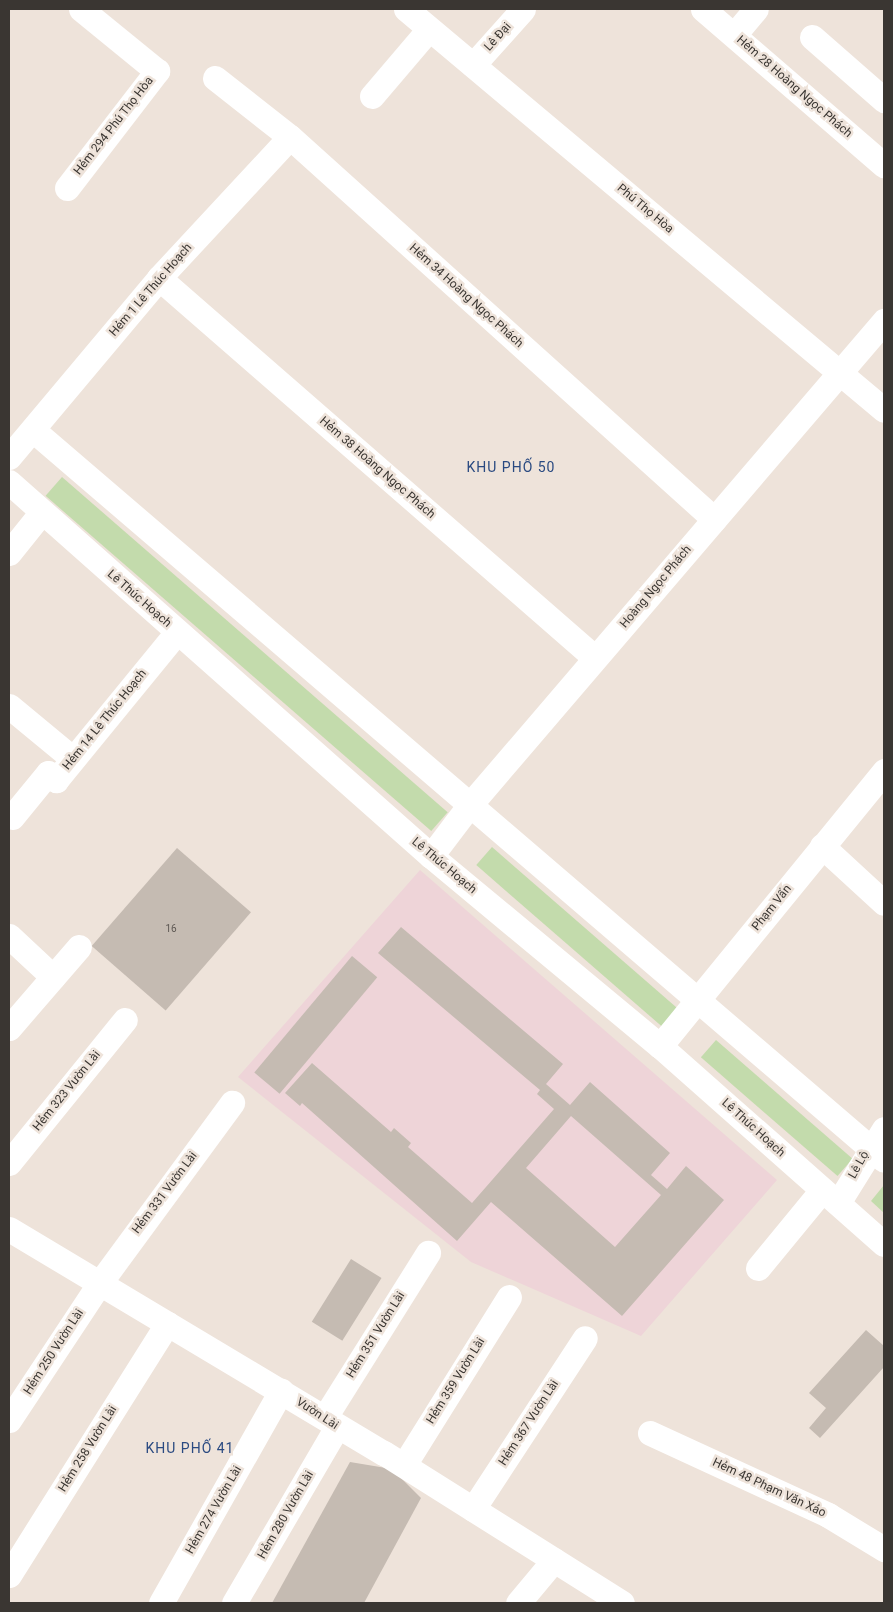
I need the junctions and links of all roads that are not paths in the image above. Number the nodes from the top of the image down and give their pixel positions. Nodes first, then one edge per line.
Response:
1 (82, 9) edge
2 (406, 9) edge
3 (523, 9) edge
4 (703, 9) edge
5 (756, 9) edge
6 (429, 28) junction
7 (734, 35) junction
8 (812, 37) dead end
9 (473, 65) junction
10 (215, 78) dead end
11 (372, 96) dead end
12 (884, 100) edge
13 (290, 137) junction
14 (884, 165) edge
15 (67, 188) dead end
16 (159, 278) junction
17 (884, 321) edge
18 (840, 372) junction
19 (884, 410) edge
20 (19, 445) edge
21 (9, 482) edge
22 (41, 513) junction
23 (714, 519) junction
24 (9, 553) edge
25 (177, 632) junction
26 (595, 658) junction
27 (9, 706) edge
28 (73, 759) junction
29 (884, 771) edge
30 (468, 807) junction
31 (12, 817) dead end
32 (822, 846) junction
33 (431, 856) junction
34 (884, 904) edge
35 (9, 936) edge
36 (79, 946) dead end
37 (53, 977) junction
38 (698, 1000) junction
39 (125, 1020) dead end
40 (9, 1028) edge
41 (660, 1046) junction
42 (232, 1103) dead end
43 (879, 1146) edge
44 (9, 1163) edge
45 (830, 1196) junction
46 (9, 1229) edge
47 (884, 1244) edge
48 (428, 1252) dead end
49 (758, 1268) dead end
50 (99, 1284) junction
51 (509, 1297) dead end
52 (167, 1324) junction
53 (586, 1338) dead end
54 (281, 1391) junction
55 (9, 1420) edge
56 (331, 1422) junction
57 (650, 1433) dead end
58 (404, 1465) junction
59 (473, 1509) junction
60 (884, 1549) edge
61 (554, 1560) junction
62 (9, 1575) edge
63 (161, 1603) edge
64 (234, 1603) edge
65 (518, 1603) edge
66 (622, 1603) edge

1 - 15 street, Hẻm 294 Phú Thọ Hòa
2 - 6 street, Phú Thọ Hòa
3 - 9 street, Lê Đại
4 - 7 street, Hẻm 28 Hoàng Ngọc Phách
5 - 7 street
6 - 9 street, Phú Thọ Hòa
6 - 11 street
7 - 14 street, Hẻm 28 Hoàng Ngọc Phách
8 - 12 street
9 - 18 street, Phú Thọ Hòa
10 - 13 street, Hẻm 34 Hoàng Ngọc Phách
13 - 16 street, Hẻm 1 Lê Thúc Hoạch
13 - 23 street, Hẻm 34 Hoàng Ngọc Phách
16 - 20 street, Hẻm 1 Lê Thúc Hoạch
16 - 26 street, Hẻm 38 Hoàng Ngọc Phách
17 - 18 street, Hoàng Ngọc Phách
18 - 19 street, Phú Thọ Hòa
18 - 23 street, Hoàng Ngọc Phách
20 - 30 street
21 - 22 street, Lê Thúc Hoạch
22 - 24 street
22 - 25 street, Lê Thúc Hoạch
23 - 26 street, Hoàng Ngọc Phách
25 - 28 street, Hẻm 14 Lê Thúc Hoạch
25 - 33 street, Lê Thúc Hoạch
26 - 30 street, Hoàng Ngọc Phách
27 - 28 street
28 - 31 street, Hẻm 14 Lê Thúc Hoạch
29 - 32 street, Phạm Vấn
30 - 33 street, Hoàng Ngọc Phách
30 - 38 street
32 - 34 street
32 - 38 street, Phạm Vấn
33 - 41 street, Lê Thúc Hoạch
35 - 37 street
36 - 37 street
37 - 40 street
38 - 41 street, Phạm Vấn
38 - 43 street
39 - 44 street, Hẻm 323 Vườn Lài
41 - 45 street, Lê Thúc Hoạch
42 - 50 street, Hẻm 331 Vườn Lài
43 - 45 street, Lê Lộ
45 - 47 street, Lê Thúc Hoạch
45 - 49 street, Lê Lộ
46 - 50 street, Vườn Lài
48 - 56 street, Hẻm 351 Vườn Lài
50 - 52 street, Vườn Lài
50 - 55 street, Hẻm 250 Vườn Lài
51 - 58 street, Hẻm 359 Vườn Lài
52 - 54 street, Vườn Lài
52 - 62 street, Hẻm 258 Vườn Lài
53 - 59 street, Hẻm 367 Vườn Lài
54 - 56 street, Vườn Lài
54 - 63 street, Hẻm 274 Vườn Lài
56 - 58 street, Vườn Lài
56 - 64 street, Hẻm 280 Vườn Lài
57 - 60 street, Hẻm 48 Phạm Văn Xảo
58 - 59 street, Vườn Lài
59 - 61 street, Vườn Lài
61 - 65 street
61 - 66 street, Vườn Lài

